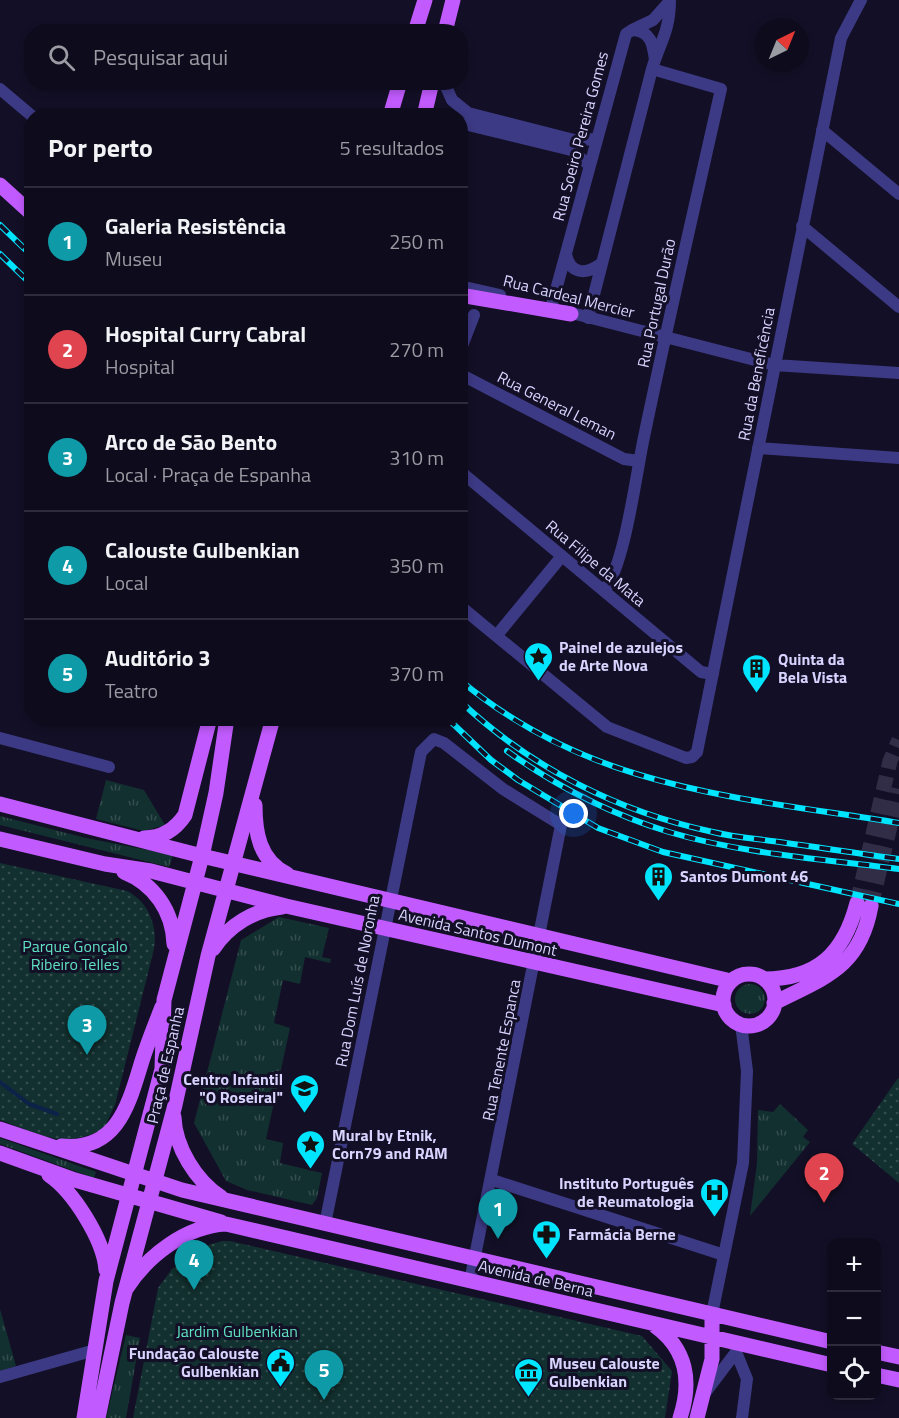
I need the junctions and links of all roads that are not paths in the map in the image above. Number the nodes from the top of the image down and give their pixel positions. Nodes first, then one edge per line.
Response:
1 (425, 0) edge
2 (453, 0) edge
3 (670, 0) edge
4 (861, 0) edge
5 (418, 24) edge
6 (447, 24) edge
7 (632, 30) junction
8 (653, 64) junction
9 (0, 89) edge
10 (398, 90) edge
11 (430, 90) edge
12 (448, 90) edge
13 (392, 108) edge
14 (426, 108) edge
15 (463, 108) edge
16 (24, 109) edge
17 (468, 112) edge
18 (468, 125) edge
19 (822, 130) junction
20 (596, 139) junction
21 (590, 165) junction
22 (0, 185) edge
23 (899, 194) edge
24 (24, 207) edge
25 (802, 225) junction
26 (566, 254) junction
27 (602, 263) junction
28 (468, 293) edge
29 (468, 293) edge
30 (899, 307) edge
31 (551, 308) junction
32 (572, 314) junction
33 (474, 315) dead end
34 (588, 318) junction
35 (468, 330) edge
36 (665, 337) junction
37 (774, 365) junction
38 (899, 373) edge
39 (468, 378) edge
40 (758, 448) junction
41 (899, 458) edge
42 (639, 461) junction
43 (468, 478) edge
44 (562, 556) junction
45 (604, 591) junction
46 (468, 612) edge
47 (497, 636) junction
48 (713, 674) junction
49 (208, 726) edge
50 (226, 726) edge
51 (271, 726) edge
52 (0, 738) edge
53 (109, 767) dead end
54 (255, 793) junction
55 (0, 804) edge
56 (561, 825) joint
57 (129, 838) junction
58 (0, 839) edge
59 (202, 856) junction
60 (105, 864) junction
61 (233, 864) junction
62 (293, 877) junction
63 (195, 883) junction
64 (226, 890) junction
65 (391, 900) junction
66 (286, 906) junction
67 (385, 929) junction
68 (540, 936) junction
69 (208, 956) junction
70 (174, 957) junction
71 (535, 963) junction
72 (764, 979) junction
73 (731, 981) junction
74 (164, 1000) junction
75 (774, 1003) junction
76 (724, 1005) junction
77 (741, 1024) junction
78 (175, 1105) junction
79 (0, 1129) edge
80 (34, 1141) junction
81 (0, 1153) edge
82 (19, 1160) junction
83 (134, 1175) junction
84 (492, 1180) junction
85 (154, 1181) junction
86 (128, 1195) junction
87 (149, 1201) junction
88 (237, 1204) junction
89 (326, 1224) junction
90 (232, 1226) junction
91 (724, 1255) junction
92 (475, 1259) junction
93 (106, 1281) junction
94 (470, 1281) junction
95 (126, 1289) junction
96 (712, 1314) junction
97 (650, 1323) junction
98 (712, 1337) junction
99 (827, 1341) edge
100 (737, 1347) junction
101 (95, 1350) junction
102 (881, 1353) edge
103 (899, 1357) edge
104 (827, 1364) edge
105 (881, 1376) edge
106 (0, 1377) edge
107 (899, 1380) edge
108 (704, 1394) junction
109 (84, 1418) edge
110 (98, 1418) edge
111 (680, 1418) edge
112 (697, 1418) edge
113 (742, 1418) edge

1 - 5 main road
2 - 6 main road
3 - 7 street, Rua Soeiro Pereira Gomes
3 - 8 street, Rua Soeiro Pereira Gomes
4 - 19 street, Rua da Beneficência
7 - 8 street
7 - 20 street, Rua Soeiro Pereira Gomes
8 - 27 street, Rua Soeiro Pereira Gomes
8 - 36 street, Rua Portugal Durão
9 - 16 street
10 - 13 main road
11 - 14 main road
12 - 15 street
17 - 20 street
18 - 21 street
19 - 23 street
19 - 25 street, Rua da Beneficência
20 - 21 street, Rua Soeiro Pereira Gomes
21 - 26 street, Rua Soeiro Pereira Gomes
22 - 24 main road
25 - 30 street
25 - 37 street, Rua da Beneficência
26 - 27 street
26 - 31 street, Rua Soeiro Pereira Gomes
27 - 34 street, Rua Soeiro Pereira Gomes
28 - 31 street, Rua Cardeal Mercier
29 - 32 main road
31 - 32 street, Rua Cardeal Mercier
32 - 34 street, Rua Cardeal Mercier
33 - 35 street
34 - 36 street, Rua Cardeal Mercier
36 - 37 street, Rua Cardeal Mercier
36 - 42 street, Rua Portugal Durão
37 - 38 street, Rua Cardeal Mercier
37 - 40 street, Rua da Beneficência
39 - 42 street, Rua General Leman
40 - 41 street
40 - 48 street, Rua da Beneficência
42 - 45 street, Rua Portugal Durão
43 - 44 street, Rua Filipe da Mata
44 - 45 street, Rua Filipe da Mata
44 - 47 street
45 - 48 street, Rua Filipe da Mata
46 - 47 street
47 - 48 street, Rua da Beneficência
49 - 57 main road
50 - 59 main road, Praça de Espanha
51 - 54 main road
52 - 53 street
54 - 61 main road, Praça de Espanha
54 - 62 main road, Avenida Santos Dumont
55 - 57 main road
56 - 65 street, Rua Dom Luís de Noronha
56 - 68 street, Rua Tenente Espanca
57 - 59 main road
58 - 60 main road
59 - 61 main road
59 - 63 main road, Praça de Espanha
60 - 63 main road
60 - 70 main road
61 - 62 main road, Avenida Santos Dumont
61 - 64 main road, Praça de Espanha
62 - 65 main road, Avenida Santos Dumont
63 - 64 main road
63 - 70 main road, Praça de Espanha
64 - 66 main road, Avenida Santos Dumont
64 - 69 main road, Praça de Espanha
65 - 67 street, Rua Dom Luís de Noronha
65 - 68 main road, Avenida Santos Dumont
66 - 67 main road, Avenida Santos Dumont
66 - 69 main road, Praça de Espanha
67 - 71 main road, Avenida Santos Dumont
67 - 89 street, Rua Dom Luís de Noronha
68 - 71 street, Rua Tenente Espanca
68 - 73 main road, Avenida Santos Dumont
69 - 78 main road, Praça de Espanha
70 - 74 main road, Praça de Espanha
71 - 76 main road, Avenida Santos Dumont
71 - 84 street, Rua Tenente Espanca
72 - 73 main road
72 - 75 main road
72 - 75 main road
73 - 76 main road
74 - 80 main road
74 - 83 main road, Praça de Espanha
75 - 77 main road
76 - 77 main road
77 - 91 street
78 - 85 main road, Praça de Espanha
78 - 88 main road
79 - 80 main road
80 - 83 main road
81 - 82 main road
82 - 86 main road
82 - 93 main road
83 - 85 main road
83 - 86 main road, Praça de Espanha
84 - 91 street
84 - 92 street, Rua Tenente Espanca
85 - 87 main road, Praça de Espanha
85 - 88 main road
86 - 87 main road
86 - 93 main road, Praça de Espanha
87 - 90 main road
87 - 95 main road, Praça de Espanha
88 - 89 main road, Avenida de Berna
89 - 92 main road, Avenida de Berna
90 - 94 main road, Avenida de Berna
90 - 95 main road
91 - 96 street
92 - 94 street, Rua Tenente Espanca
92 - 96 main road, Avenida de Berna
93 - 101 main road
94 - 97 main road, Avenida de Berna
95 - 110 main road, Praça de Espanha
96 - 98 main road
96 - 99 main road, Avenida de Berna
97 - 98 main road, Avenida de Berna
97 - 111 main road
98 - 100 main road, Avenida de Berna
98 - 108 main road
100 - 104 main road, Avenida de Berna
100 - 108 street
100 - 113 street
101 - 106 street
101 - 109 main road
102 - 103 main road
105 - 107 main road
108 - 112 main road

